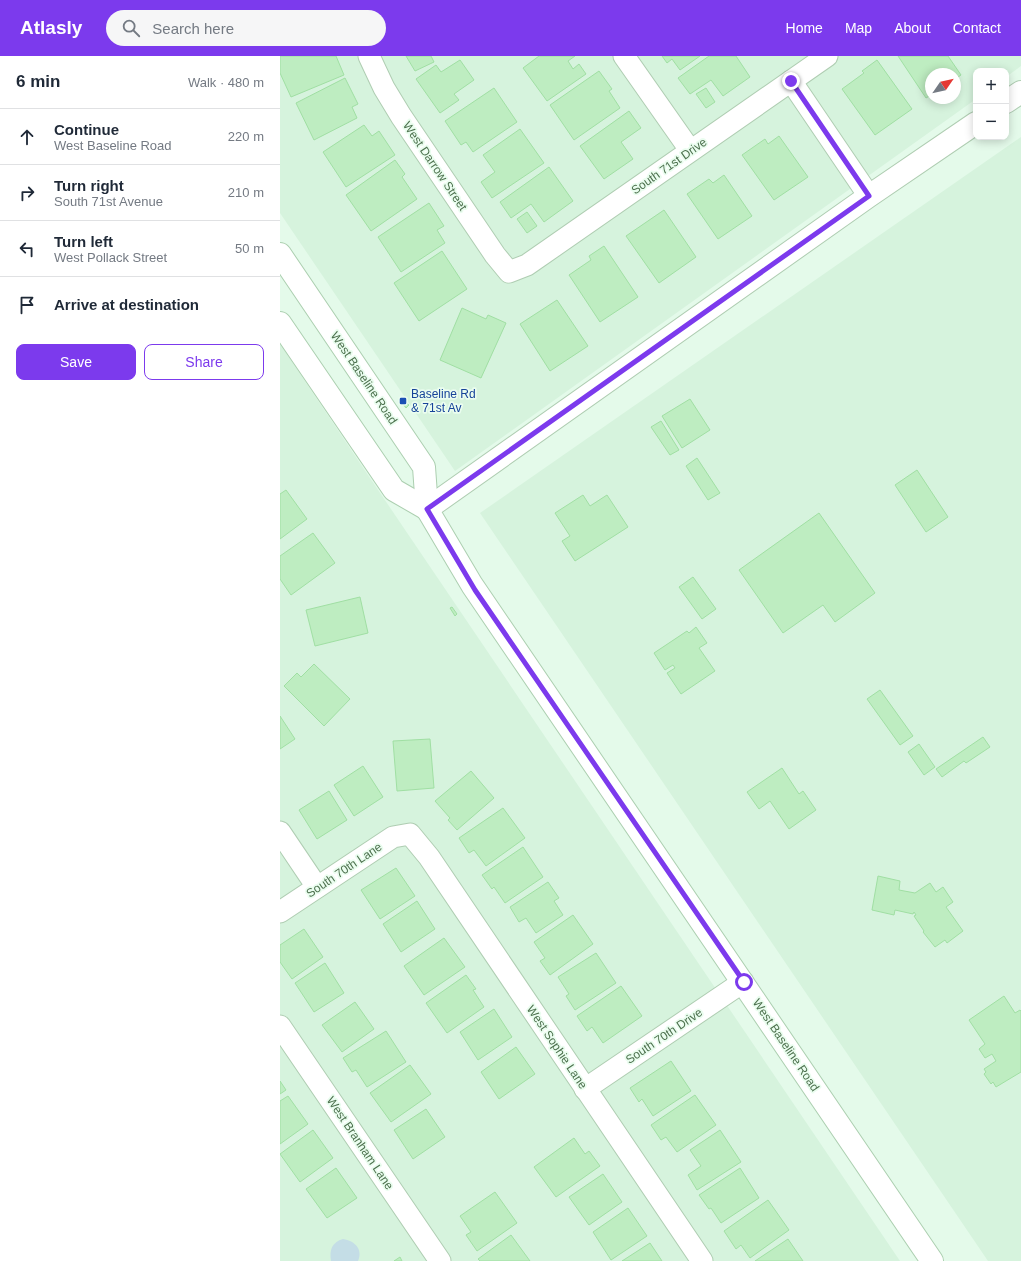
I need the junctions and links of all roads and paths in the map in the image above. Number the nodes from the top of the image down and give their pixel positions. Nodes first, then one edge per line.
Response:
1 (369, 56) edge
2 (624, 56) edge
3 (827, 56) edge
4 (791, 81) junction
5 (1021, 92) edge
6 (1009, 100) edge
7 (973, 125) edge
8 (690, 150) junction
9 (869, 196) junction
10 (280, 254) edge
11 (509, 272) joint
12 (280, 322) edge
13 (427, 509) junction
14 (280, 832) edge
15 (410, 834) joint
16 (318, 887) junction
17 (280, 912) edge
18 (744, 982) junction
19 (280, 1026) edge
20 (585, 1089) junction
21 (440, 1261) edge
22 (702, 1261) edge
23 (932, 1261) edge

1 - 11 street, West Darrow Street
2 - 8 street
3 - 4 street, South 71st Drive
4 - 8 street, South 71st Drive
4 - 9 street
5 - 6 main road
7 - 9 main road
8 - 11 street, South 71st Drive
9 - 13 main road
10 - 13 main road, West Baseline Road
12 - 13 main road, West Baseline Road
13 - 18 main road, West Baseline Road
14 - 16 street
15 - 16 street, South 70th Lane
15 - 20 street, West Sophie Lane
16 - 17 street, South 70th Lane
18 - 20 street, South 70th Drive
18 - 23 main road, West Baseline Road
19 - 21 street, West Branham Lane
20 - 22 street, West Sophie Lane

